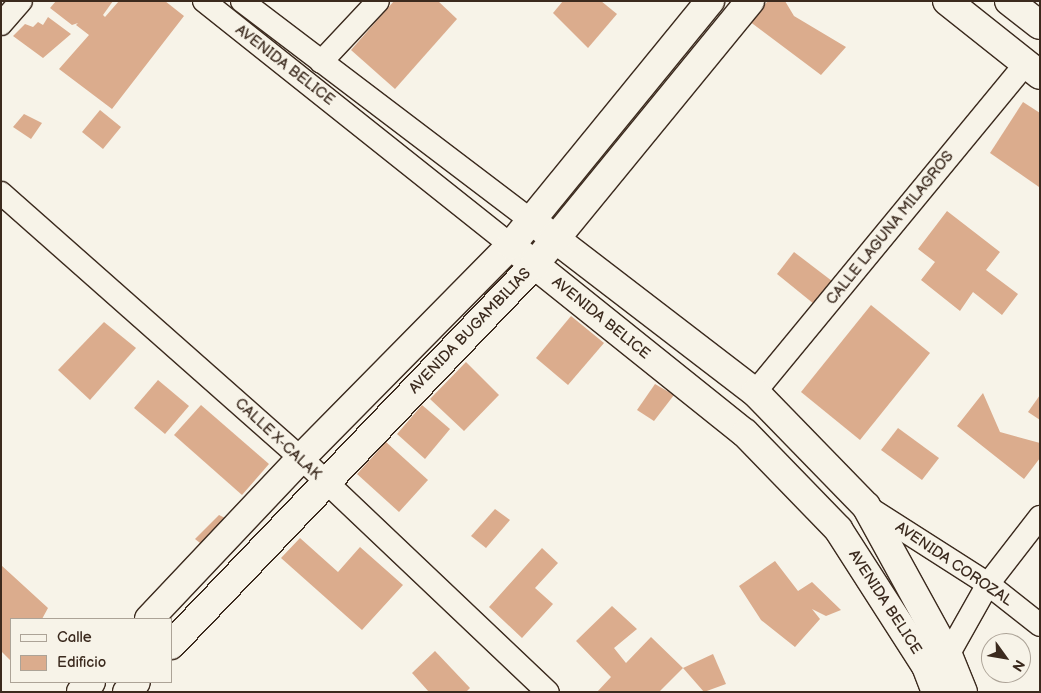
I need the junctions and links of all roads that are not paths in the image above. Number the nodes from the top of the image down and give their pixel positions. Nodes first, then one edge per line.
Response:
1 (21, 1) edge
2 (204, 1) edge
3 (242, 1) edge
4 (378, 1) edge
5 (710, 1) edge
6 (750, 1) edge
7 (947, 1) edge
8 (1009, 1) edge
9 (1, 24) edge
10 (1040, 26) edge
11 (321, 62) junction
12 (1033, 69) edge
13 (1, 193) edge
14 (531, 220) junction
15 (555, 238) junction
16 (511, 245) junction
17 (534, 265) junction
18 (755, 392) junction
19 (301, 458) junction
20 (325, 482) junction
21 (866, 506) junction
22 (1040, 517) edge
23 (988, 584) junction
24 (150, 618) edge
25 (1040, 625) edge
26 (172, 644) edge
27 (948, 654) junction
28 (548, 692) edge
29 (936, 692) edge
30 (963, 692) edge

1 - 9 street
2 - 16 street, AVENIDA BELICE
3 - 11 street, AVENIDA BELICE
4 - 11 street
5 - 14 main road, AVENIDA BUGAMBILIAS
6 - 15 main road, AVENIDA BUGAMBILIAS
7 - 12 main road
8 - 10 main road
11 - 14 street, AVENIDA BELICE
12 - 18 street, CALLE LAGUNA MILAGROS
13 - 19 street, CALLE X-CALAK
14 - 15 main road, AVENIDA BELICE
14 - 16 main road, AVENIDA BUGAMBILIAS
15 - 17 main road, AVENIDA BUGAMBILIAS
15 - 18 main road, AVENIDA BELICE
16 - 17 main road, AVENIDA BELICE
16 - 19 main road, AVENIDA BUGAMBILIAS
17 - 20 main road, AVENIDA BUGAMBILIAS
17 - 29 main road, AVENIDA BELICE
18 - 21 main road, AVENIDA BELICE
19 - 20 street, CALLE X-CALAK
19 - 24 main road, AVENIDA BUGAMBILIAS
20 - 26 main road, AVENIDA BUGAMBILIAS
20 - 28 street, CALLE X-CALAK
21 - 23 street, AVENIDA COROZAL
21 - 27 main road, AVENIDA BELICE
22 - 23 street
23 - 25 street, AVENIDA COROZAL
23 - 27 street
27 - 30 main road, AVENIDA BELICE

